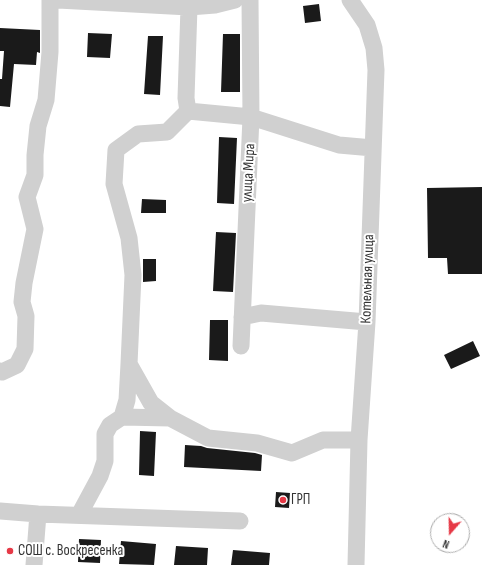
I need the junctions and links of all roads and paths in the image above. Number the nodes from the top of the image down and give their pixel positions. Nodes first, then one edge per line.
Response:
1 (50, 0) edge
2 (58, 0) edge
3 (235, 0) edge
4 (250, 0) edge
5 (350, 0) edge
6 (189, 7) junction
7 (188, 111) junction
8 (251, 117) junction
9 (373, 148) junction
10 (242, 317) junction
11 (367, 322) junction
12 (241, 346) dead end
13 (129, 364) junction
14 (0, 371) edge
15 (122, 417) junction
16 (170, 418) junction
17 (359, 440) junction
18 (0, 510) edge
19 (38, 514) junction
20 (79, 515) junction
21 (240, 521) dead end
22 (34, 565) edge
23 (356, 565) edge

1 - 14 street
2 - 6 street
3 - 6 street
4 - 8 street, улица Мира
5 - 9 street, Котельная улица
6 - 7 street
7 - 8 street
7 - 13 street
8 - 9 street
8 - 10 street, улица Мира
9 - 11 street, Котельная улица
10 - 11 street
10 - 12 street, улица Мира
11 - 17 street, Котельная улица
13 - 15 street
13 - 16 street
15 - 16 street
15 - 20 street
16 - 17 street
17 - 23 street, Котельная улица
18 - 19 street
19 - 20 street
19 - 22 street
20 - 21 street

